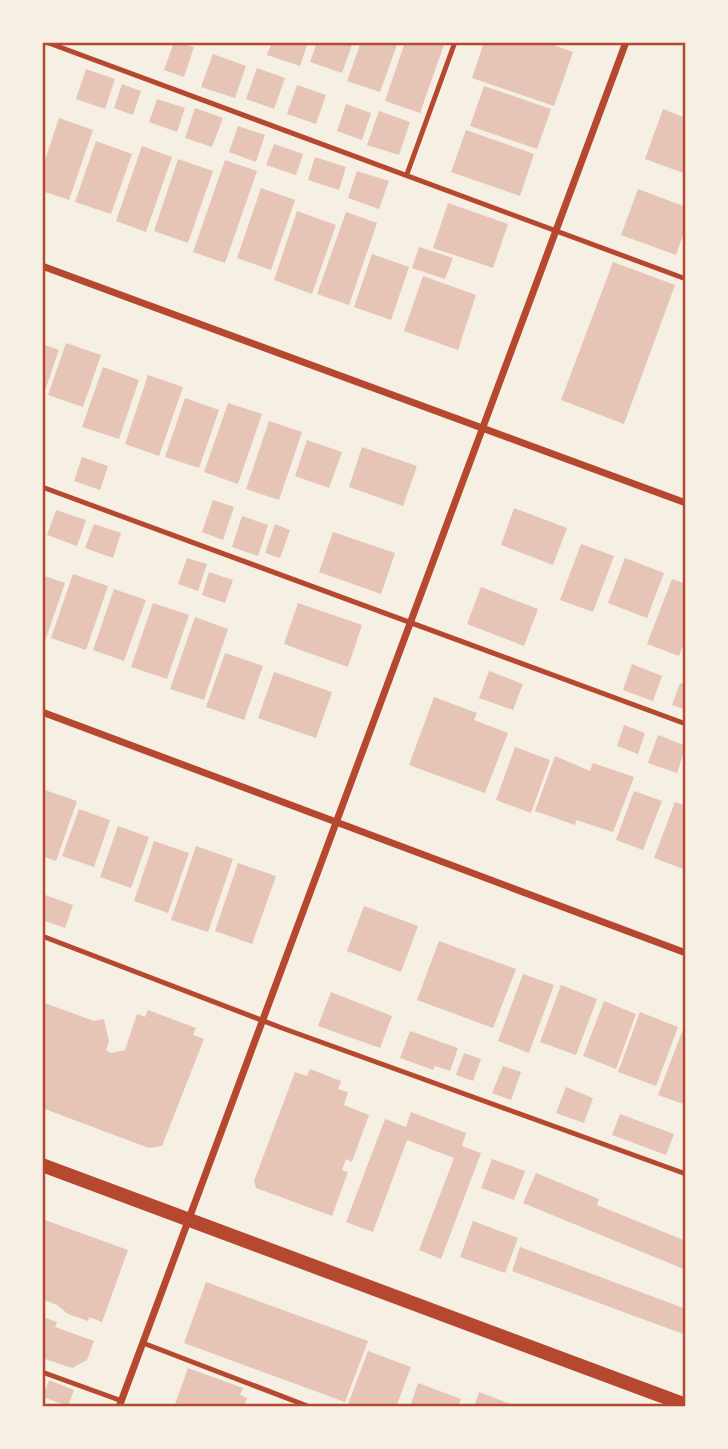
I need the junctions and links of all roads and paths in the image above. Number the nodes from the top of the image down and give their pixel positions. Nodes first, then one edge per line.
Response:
1 (46, 42) edge
2 (455, 42) edge
3 (626, 42) edge
4 (407, 174) junction
5 (557, 229) junction
6 (42, 266) edge
7 (686, 279) edge
8 (481, 427) junction
9 (42, 487) edge
10 (686, 503) edge
11 (408, 623) junction
12 (42, 712) edge
13 (686, 724) edge
14 (336, 821) junction
15 (42, 936) edge
16 (686, 953) edge
17 (263, 1020) junction
18 (42, 1165) edge
19 (686, 1174) edge
20 (190, 1221) junction
21 (143, 1343) junction
22 (42, 1372) edge
23 (120, 1404) edge
24 (686, 1405) edge
25 (310, 1407) edge

1 - 4 lane
2 - 4 lane
3 - 5 street
4 - 5 lane
5 - 7 lane
5 - 8 street
6 - 8 street
8 - 10 street
8 - 11 street
9 - 11 lane
11 - 13 lane
11 - 14 street
12 - 14 street
14 - 16 street
14 - 17 street
15 - 17 lane
17 - 19 lane
17 - 20 street
18 - 20 main road
20 - 21 street
20 - 24 main road
21 - 23 street
21 - 25 lane
22 - 23 lane

